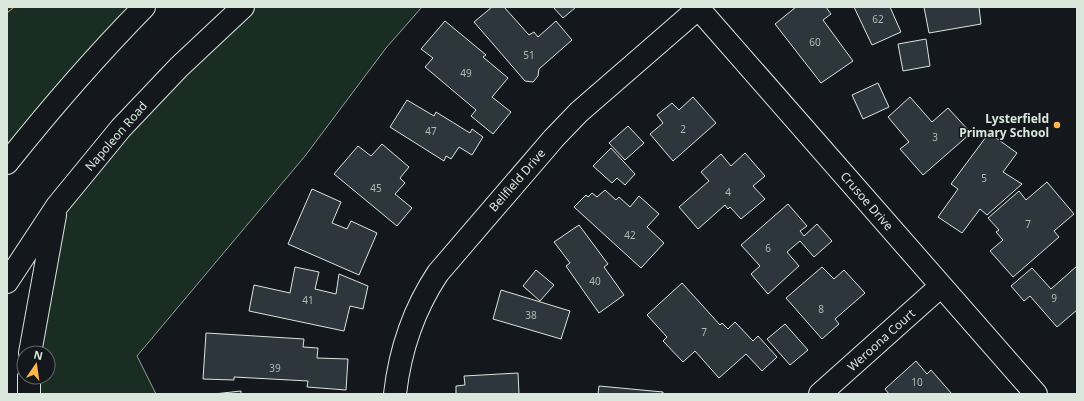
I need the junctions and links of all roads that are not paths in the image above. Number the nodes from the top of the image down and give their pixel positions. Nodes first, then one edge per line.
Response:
1 (144, 7) edge
2 (243, 7) edge
3 (699, 8) edge
4 (7, 163) edge
5 (57, 206) junction
6 (7, 282) edge
7 (941, 286) junction
8 (31, 345) edge
9 (395, 394) edge
10 (820, 394) edge
11 (1036, 394) edge

1 - 4 street
2 - 5 street, Napoleon Road
3 - 7 street, Crusoe Drive
3 - 9 street, Bellfield Drive
5 - 6 street, Napoleon Road
5 - 8 street
7 - 10 street, Weroona Court
7 - 11 street, Crusoe Drive

